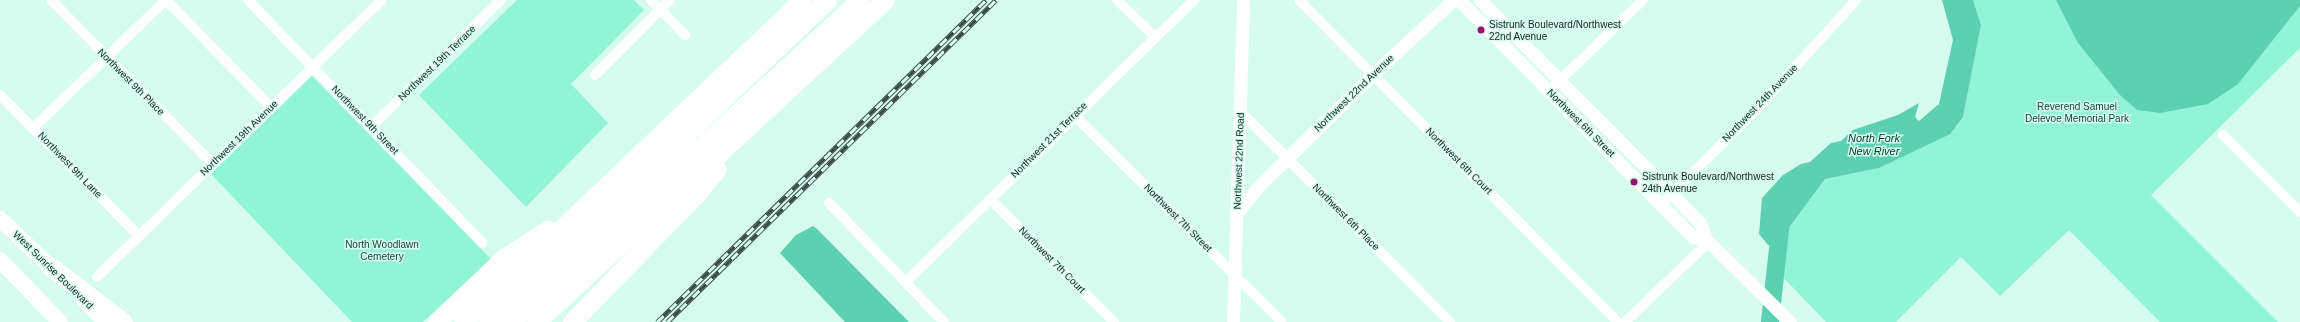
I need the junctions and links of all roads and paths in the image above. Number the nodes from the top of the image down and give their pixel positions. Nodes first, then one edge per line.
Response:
1 (51, 0) edge
2 (166, 0) edge
3 (248, 0) edge
4 (382, 0) edge
5 (501, 0) edge
6 (651, 0) edge
7 (670, 0) edge
8 (802, 0) edge
9 (827, 0) edge
10 (860, 0) edge
11 (885, 0) edge
12 (1117, 0) edge
13 (1194, 0) edge
14 (1243, 0) edge
15 (1299, 0) edge
16 (1453, 0) edge
17 (1459, 0) edge
18 (1480, 0) edge
19 (1643, 0) edge
20 (1856, 0) edge
21 (660, 10) junction
22 (685, 35) dead end
23 (1154, 36) junction
24 (106, 57) junction
25 (313, 67) junction
26 (1373, 74) junction
27 (596, 75) dead end
28 (1559, 80) junction
29 (1549, 90) junction
30 (0, 95) edge
31 (271, 107) junction
32 (1241, 112) junction
33 (1074, 115) junction
34 (754, 122) junction
35 (372, 126) junction
36 (33, 128) junction
37 (2223, 135) dead end
38 (1288, 158) junction
39 (212, 163) junction
40 (1257, 188) junction
41 (1238, 191) junction
42 (1671, 193) junction
43 (990, 199) junction
44 (829, 203) dead end
45 (1661, 204) junction
46 (583, 208) junction
47 (1238, 211) junction
48 (2300, 212) edge
49 (0, 219) edge
50 (139, 236) junction
51 (1708, 240) junction
52 (482, 242) dead end
53 (0, 260) edge
54 (50, 266) junction
55 (1236, 275) junction
56 (97, 277) dead end
57 (906, 282) junction
58 (60, 322) edge
59 (105, 322) edge
60 (122, 322) edge
61 (437, 322) edge
62 (463, 322) edge
63 (488, 322) edge
64 (511, 322) edge
65 (536, 322) edge
66 (572, 322) edge
67 (944, 322) edge
68 (1114, 322) edge
69 (1233, 322) edge
70 (1282, 322) edge
71 (1450, 322) edge
72 (1618, 322) edge
73 (1625, 322) edge
74 (1790, 322) edge

1 - 24 street, Northwest 9th Place
2 - 24 street
2 - 31 street
3 - 25 street, Northwest 9th Street
4 - 25 street, Northwest 19th Avenue
5 - 35 street, Northwest 19th Terrace
6 - 21 street
7 - 21 street
8 - 46 highway
9 - 63 highway
10 - 64 highway
11 - 34 highway
12 - 23 street
13 - 23 street, Northwest 21st Terrace
14 - 32 street, Northwest 22nd Road
15 - 26 street, Northwest 6th Court
16 - 26 street, Northwest 22nd Avenue
17 - 29 street, Northwest 6th Street
18 - 28 street, Northwest 6th Street
19 - 28 street
20 - 42 street, Northwest 24th Avenue
21 - 22 street
21 - 27 street
23 - 33 street, Northwest 21st Terrace
24 - 36 street
24 - 39 street, Northwest 9th Place
25 - 31 street, Northwest 19th Avenue
25 - 35 street, Northwest 9th Street
26 - 38 street, Northwest 22nd Avenue
26 - 72 street, Northwest 6th Court
28 - 29 street
28 - 42 street, Northwest 6th Street
29 - 45 street, Northwest 6th Street
30 - 36 street, Northwest 9th Lane
31 - 39 street, Northwest 19th Avenue
32 - 38 street, Northwest 6th Place
32 - 41 street, Northwest 22nd Road
33 - 43 street, Northwest 21st Terrace
33 - 55 street, Northwest 7th Street
34 - 65 highway
34 - 66 highway
35 - 52 street, Northwest 9th Street
36 - 50 street, Northwest 9th Lane
37 - 48 street
38 - 40 street, Northwest 22nd Avenue
38 - 71 street, Northwest 6th Place
39 - 50 street, Northwest 19th Avenue
40 - 41 street
40 - 47 street, Northwest 22nd Avenue
41 - 47 street, Northwest 22nd Road
42 - 45 street, Northwest 24th Avenue
42 - 51 street, Northwest 6th Street
43 - 57 street, Northwest 21st Terrace
43 - 68 street, Northwest 7th Court
44 - 57 street
45 - 51 street, Northwest 6th Street
46 - 61 highway
46 - 62 highway
47 - 55 street, Northwest 22nd Road
49 - 54 main road, West Sunrise Boulevard
50 - 56 street, Northwest 19th Avenue
51 - 73 street
51 - 74 street, Northwest 6th Street
53 - 58 main road
54 - 59 main road, West Sunrise Boulevard
54 - 60 highway
55 - 69 street, Northwest 22nd Road
55 - 70 street, Northwest 7th Street
57 - 67 street

